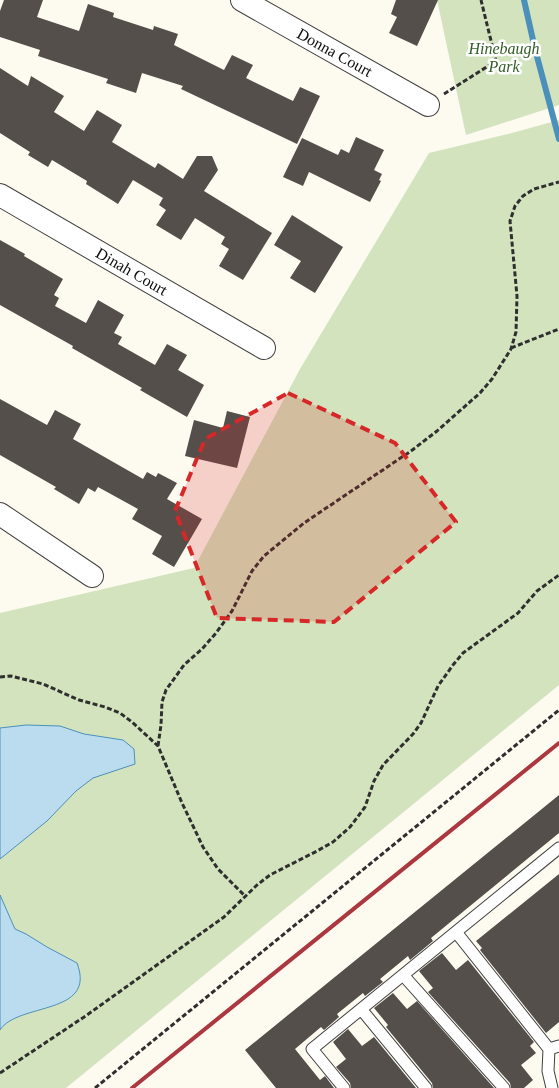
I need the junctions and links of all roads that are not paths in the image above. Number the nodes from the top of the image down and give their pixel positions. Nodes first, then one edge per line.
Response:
1 (242, 0) edge
2 (428, 105) road end
3 (0, 195) edge
4 (264, 348) dead end
5 (0, 514) edge
6 (92, 576) dead end
7 (559, 848) edge
8 (456, 932) junction
9 (403, 975) junction
10 (361, 1009) junction
11 (554, 1047) edge
12 (344, 1088) edge
13 (426, 1088) edge
14 (504, 1088) edge
15 (552, 1088) edge

1 - 2 street, Donna Court
3 - 4 street, Dinah Court
5 - 6 street
7 - 8 lane
8 - 9 lane
8 - 11 lane
9 - 10 lane
9 - 14 lane
10 - 12 lane
10 - 13 lane
11 - 15 lane

